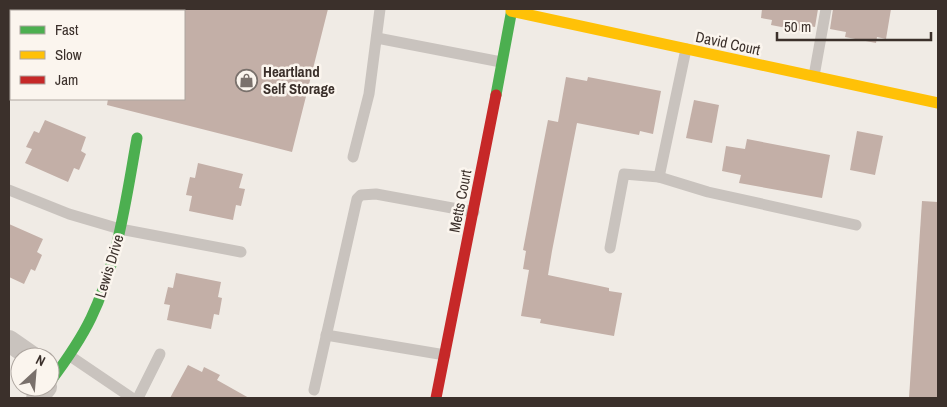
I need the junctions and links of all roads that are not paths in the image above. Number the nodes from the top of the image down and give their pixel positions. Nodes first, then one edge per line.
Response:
1 (380, 9) edge
2 (826, 9) edge
3 (512, 10) edge
4 (377, 38) junction
5 (686, 49) junction
6 (501, 62) junction
7 (814, 76) junction
8 (938, 103) edge
9 (137, 138) dead end
10 (353, 157) dead end
11 (659, 177) junction
12 (9, 190) edge
13 (474, 212) junction
14 (856, 225) dead end
15 (120, 229) junction
16 (610, 248) dead end
17 (240, 252) dead end
18 (326, 336) junction
19 (160, 354) dead end
20 (445, 355) junction
21 (70, 356) junction
22 (60, 368) edge
23 (314, 390) dead end
24 (132, 398) edge
25 (138, 398) edge
26 (436, 398) edge

1 - 4 lane
2 - 7 lane
3 - 5 street, David Court
3 - 6 street, Metts Court
4 - 6 lane
4 - 10 lane
5 - 7 street, David Court
5 - 11 lane
6 - 13 street, Metts Court
7 - 8 street, David Court
9 - 15 street, Lewis Drive
11 - 14 lane
11 - 16 lane
12 - 15 lane
13 - 18 lane
13 - 20 street, Metts Court
15 - 17 lane
15 - 21 street, Lewis Drive
18 - 20 lane
18 - 23 lane
19 - 25 lane
20 - 26 street, Metts Court
21 - 22 street, Lewis Drive
21 - 24 lane

